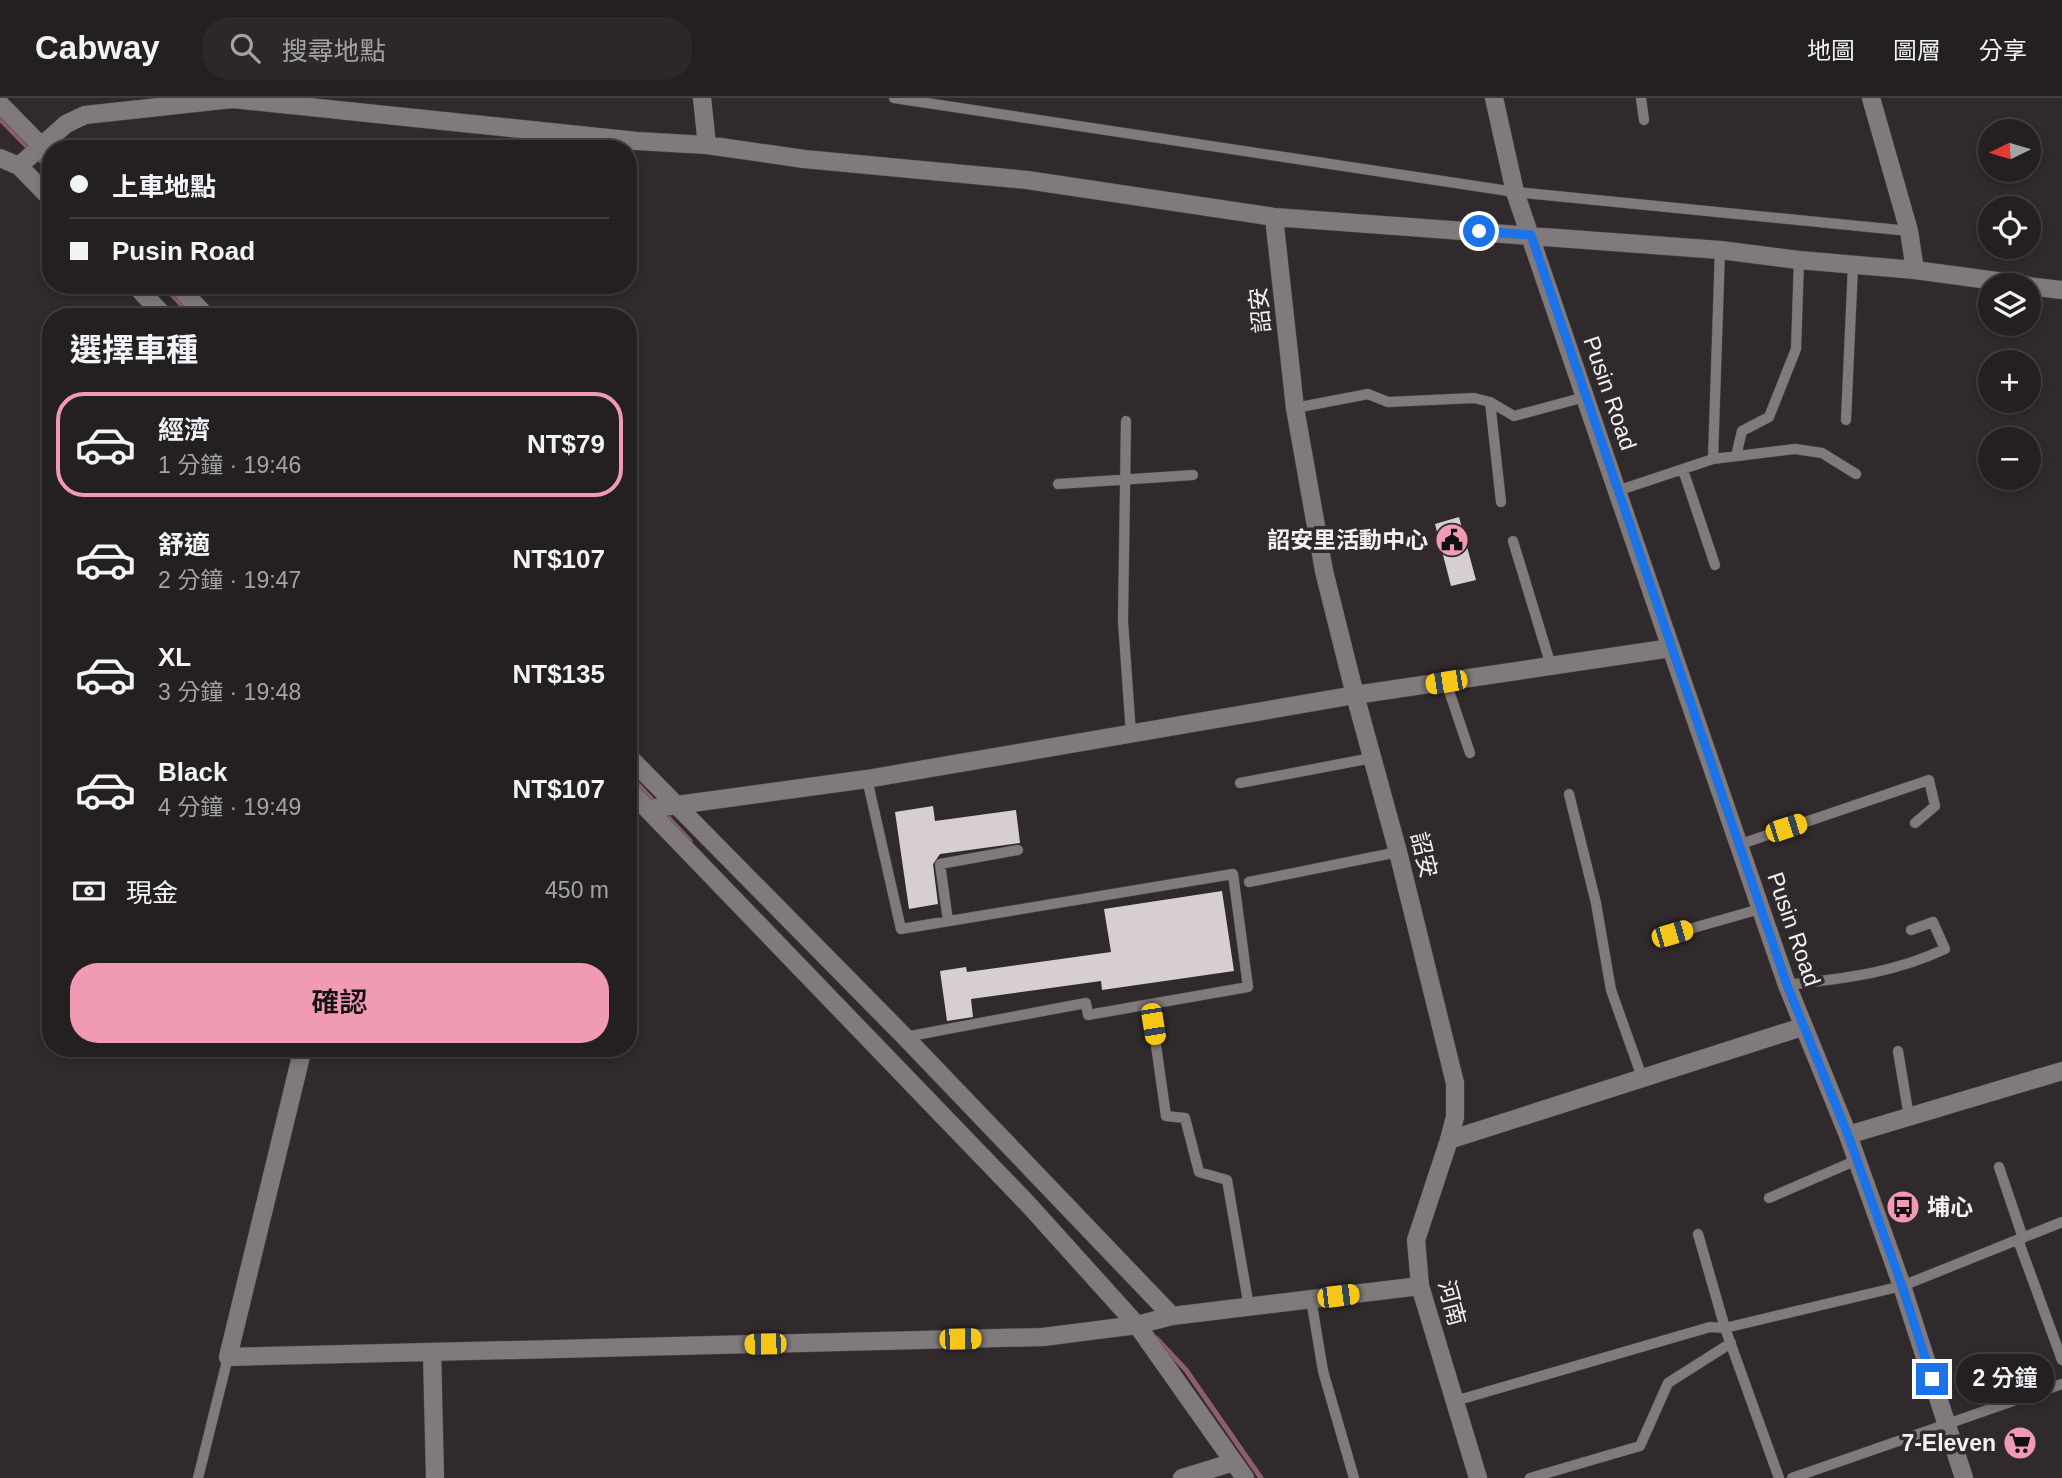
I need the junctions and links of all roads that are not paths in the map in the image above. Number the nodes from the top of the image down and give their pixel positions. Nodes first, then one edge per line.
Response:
1 (702, 98) edge
2 (894, 98) edge
3 (1494, 98) edge
4 (1641, 98) edge
5 (1871, 98) edge
6 (954, 103) edge
7 (0, 104) edge
8 (1644, 120) dead end
9 (55, 140) edge
10 (627, 140) edge
11 (637, 141) edge
12 (707, 145) junction
13 (42, 148) edge
14 (42, 154) edge
15 (0, 158) edge
16 (19, 166) junction
17 (42, 190) edge
18 (1515, 192) junction
19 (1274, 217) junction
20 (1909, 231) junction
21 (1531, 235) junction
22 (1720, 250) junction
23 (1799, 260) junction
24 (1853, 265) junction
25 (1914, 270) junction
26 (1978, 278) edge
27 (2041, 287) edge
28 (2062, 290) edge
29 (143, 294) edge
30 (185, 294) edge
31 (157, 308) edge
32 (199, 308) edge
33 (1585, 397) junction
34 (1490, 402) junction
35 (1295, 408) junction
36 (1846, 420) dead end
37 (1126, 421) dead end
38 (1736, 456) junction
39 (1713, 459) junction
40 (1683, 470) junction
41 (1856, 474) dead end
42 (1193, 475) dead end
43 (1124, 480) junction
44 (1058, 484) dead end
45 (1616, 491) junction
46 (1501, 502) dead end
47 (1513, 541) dead end
48 (1716, 565) dead end
49 (1671, 648) junction
50 (1551, 666) junction
51 (1446, 682) junction
52 (1354, 695) junction
53 (1130, 734) junction
54 (1470, 753) dead end
55 (1372, 758) junction
56 (637, 765) edge
57 (867, 779) junction
58 (1240, 783) dead end
59 (1569, 794) dead end
60 (637, 798) edge
61 (676, 805) junction
62 (648, 809) junction
63 (1914, 823) dead end
64 (1738, 845) junction
65 (1018, 850) dead end
66 (1398, 852) junction
67 (1249, 882) dead end
68 (1760, 909) junction
69 (948, 921) junction
70 (1911, 930) dead end
71 (1672, 934) dead end
72 (1787, 985) junction
73 (1153, 1024) dead end
74 (1802, 1027) junction
75 (905, 1037) junction
76 (1898, 1051) dead end
77 (301, 1057) edge
78 (2062, 1071) edge
79 (1643, 1080) junction
80 (1909, 1117) junction
81 (1848, 1135) junction
82 (1449, 1140) junction
83 (1857, 1160) junction
84 (1999, 1167) dead end
85 (1769, 1198) dead end
86 (2062, 1223) edge
87 (1698, 1234) dead end
88 (2021, 1239) junction
89 (1420, 1286) junction
90 (1902, 1286) junction
91 (1311, 1299) junction
92 (1249, 1307) junction
93 (1172, 1317) junction
94 (1137, 1325) junction
95 (1725, 1328) junction
96 (1731, 1343) junction
97 (432, 1352) junction
98 (228, 1357) junction
99 (2062, 1360) edge
100 (2062, 1384) edge
101 (1455, 1401) junction
102 (1947, 1425) junction
103 (1234, 1462) junction
104 (198, 1478) edge
105 (435, 1478) edge
106 (1182, 1478) edge
107 (1245, 1478) edge
108 (1354, 1478) edge
109 (1478, 1478) edge
110 (1530, 1478) edge
111 (1779, 1478) edge
112 (1792, 1478) edge
113 (1964, 1478) edge

1 - 12 street
2 - 6 lane
3 - 18 street, Pusin Road
4 - 8 lane
5 - 20 street
6 - 18 lane
7 - 13 street
9 - 10 street
11 - 12 street
12 - 19 street
14 - 16 street
15 - 16 street
16 - 17 street
18 - 20 lane
18 - 21 street, Pusin Road
19 - 21 street
19 - 35 street, 詔安
20 - 25 street
21 - 22 street
21 - 33 street, Pusin Road
22 - 23 street
22 - 39 lane
23 - 24 street
23 - 38 lane
24 - 25 street
24 - 36 lane
25 - 26 street
27 - 28 street
29 - 31 street
30 - 32 street
33 - 34 lane
33 - 45 street, Pusin Road
34 - 35 lane
34 - 46 lane
35 - 52 street, 詔安
37 - 43 lane
38 - 39 lane
38 - 41 lane
39 - 40 lane
40 - 45 lane
40 - 48 lane
42 - 43 lane
43 - 44 lane
43 - 53 lane
45 - 49 street, Pusin Road
47 - 50 lane
49 - 50 street
49 - 64 street, Pusin Road
50 - 51 street
51 - 52 street
51 - 54 lane
52 - 53 street
52 - 55 street, 詔安
53 - 57 street
55 - 58 lane
55 - 66 street, 詔安
56 - 61 street
57 - 61 street
57 - 69 lane
59 - 79 lane
60 - 62 street
61 - 62 street
61 - 75 street
62 - 94 street
63 - 64 lane
64 - 68 street, Pusin Road
65 - 69 lane
66 - 67 lane
66 - 82 street, 詔安
68 - 71 lane
68 - 72 street, Pusin Road
69 - 75 lane
70 - 72 lane
72 - 74 street, Pusin Road
73 - 92 lane
74 - 79 street
74 - 81 street, Pusin Road
75 - 93 street
76 - 80 lane
77 - 98 street
78 - 80 street
79 - 82 street
80 - 81 street
81 - 83 street, Pusin Road
82 - 89 street, 河南
83 - 85 lane
83 - 90 street, Pusin Road
84 - 88 lane
86 - 88 lane
87 - 95 lane
88 - 90 lane
88 - 99 lane
89 - 91 street
89 - 101 street, 河南
90 - 95 lane
90 - 102 street, Pusin Road
91 - 92 street
91 - 108 lane
92 - 93 street
93 - 94 street
94 - 97 street
94 - 103 street
95 - 96 lane
95 - 101 lane
96 - 110 lane
96 - 111 lane
97 - 98 street
97 - 105 street
98 - 104 lane
100 - 102 lane
101 - 109 street, 河南
102 - 112 lane
102 - 113 street, Pusin Road
103 - 106 street
103 - 107 street

